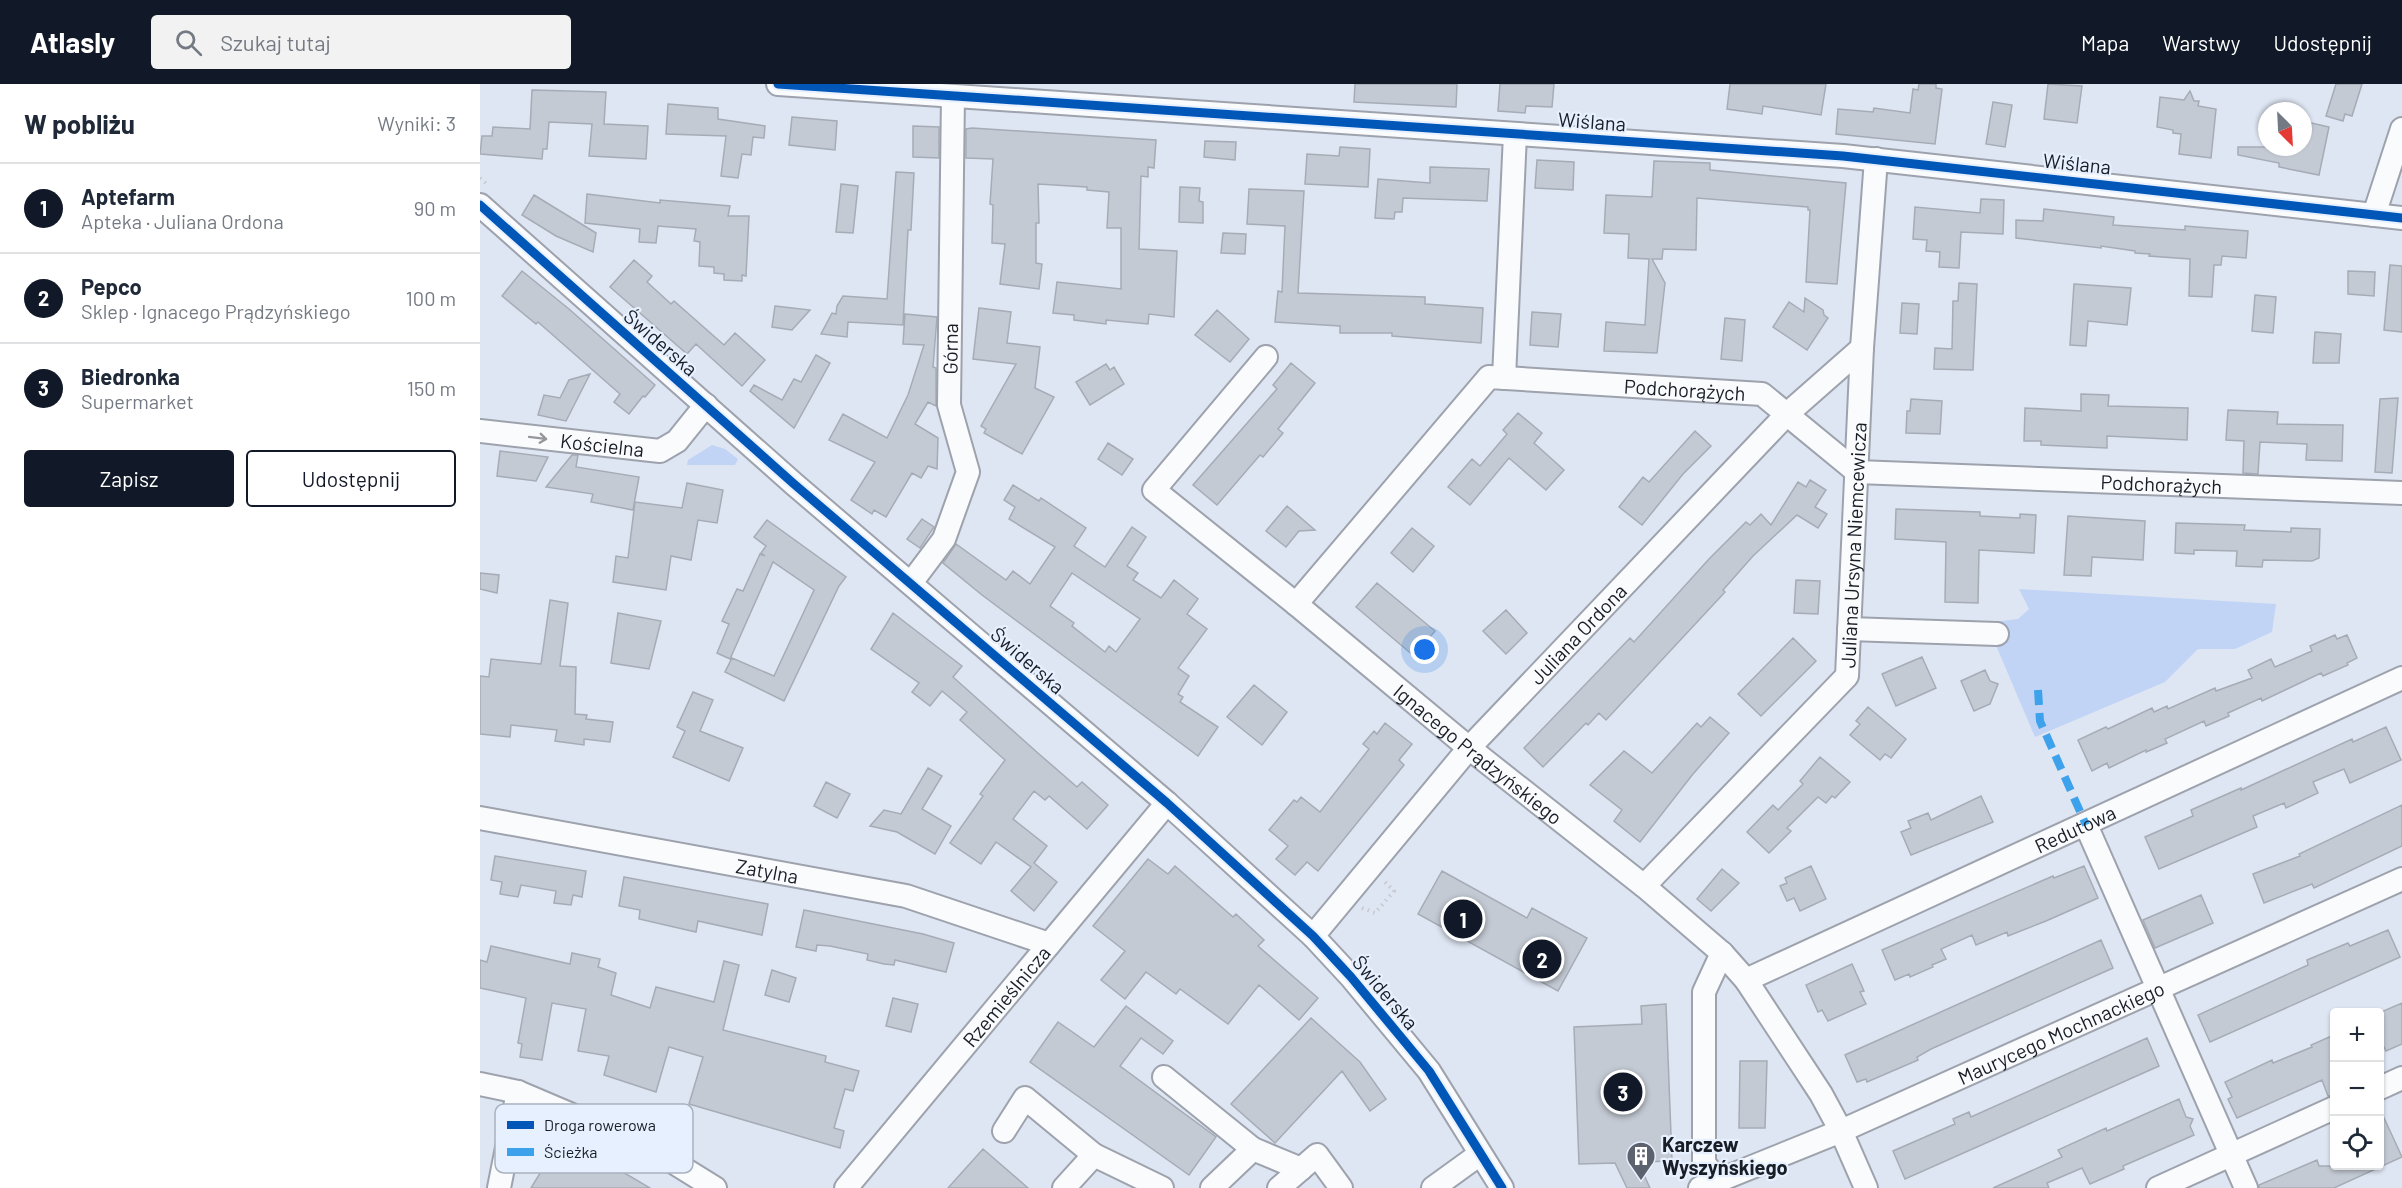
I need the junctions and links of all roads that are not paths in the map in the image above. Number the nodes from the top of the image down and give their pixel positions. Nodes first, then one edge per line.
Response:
1 (777, 84) edge
2 (952, 96) junction
3 (2402, 129) edge
4 (1515, 134) junction
5 (1876, 159) junction
6 (480, 205) edge
7 (2374, 215) junction
8 (2402, 218) edge
9 (1862, 348) junction
10 (1266, 357) dead end
11 (1504, 378) junction
12 (706, 405) junction
13 (1786, 414) junction
14 (480, 431) edge
15 (1857, 472) junction
16 (2402, 493) edge
17 (911, 583) junction
18 (1296, 604) junction
19 (1849, 629) junction
20 (1997, 634) dead end
21 (2402, 678) edge
22 (1469, 748) junction
23 (1167, 803) junction
24 (480, 818) edge
25 (2086, 825) junction
26 (2402, 879) edge
27 (1644, 886) junction
28 (1313, 936) junction
29 (1049, 944) junction
30 (1722, 953) junction
31 (1746, 980) junction
32 (2157, 990) junction
33 (1164, 1077) dead end
34 (2402, 1078) edge
35 (480, 1084) edge
36 (2384, 1086) edge
37 (518, 1092) junction
38 (516, 1104) edge
39 (546, 1104) edge
40 (2330, 1110) edge
41 (1004, 1131) dead end
42 (1841, 1131) junction
43 (1253, 1149) junction
44 (1480, 1154) junction
45 (2231, 1154) junction
46 (1094, 1155) junction
47 (1301, 1169) junction
48 (502, 1173) edge
49 (691, 1173) edge
50 (1709, 1184) edge
51 (499, 1188) edge
52 (716, 1188) edge
53 (846, 1188) edge
54 (1064, 1188) edge
55 (1161, 1188) edge
56 (1212, 1188) edge
57 (1279, 1188) edge
58 (1341, 1188) edge
59 (1433, 1188) edge
60 (1502, 1188) edge
61 (1866, 1188) edge
62 (2158, 1188) edge
63 (2246, 1188) edge

1 - 2 street, Wiślana
2 - 4 street, Wiślana
2 - 17 street, Górna
3 - 7 street
4 - 5 street, Wiślana
4 - 11 street
5 - 7 street, Wiślana
5 - 9 street, Juliana Ursyna Niemcewicza
6 - 12 street, Świderska
7 - 8 street, Wiślana
9 - 13 street, Juliana Ordona
9 - 15 street, Juliana Ursyna Niemcewicza
10 - 18 street, Ignacego Prądzyńskiego
11 - 13 street, Podchorążych
11 - 18 street, Podchorążych
14 -> 12 street, Kościelna
12 - 17 street, Świderska
13 - 15 street, Podchorążych
13 - 22 street, Juliana Ordona
15 - 16 street, Podchorążych
15 - 19 street, Juliana Ursyna Niemcewicza
17 - 23 street, Świderska
18 - 22 street, Ignacego Prądzyńskiego
19 - 20 street
19 - 27 street, Juliana Ursyna Niemcewicza
21 - 25 street, Redutowa
22 - 27 street, Ignacego Prądzyńskiego
22 - 28 street, Juliana Ordona
23 - 28 street, Świderska
23 - 29 street, Rzemieślnicza
24 - 29 street, Zatylna
25 - 31 street, Redutowa
25 - 32 street
26 - 32 street, Maurycego Mochnackiego
27 - 30 street, Ignacego Prądzyńskiego
28 - 44 street, Świderska
29 - 53 street, Rzemieślnicza
30 - 31 street, Ignacego Prądzyńskiego
30 - 50 street, Maurycego Mochnackiego
31 - 42 street, Ignacego Prądzyńskiego
32 - 42 street, Maurycego Mochnackiego
32 - 45 street
33 - 43 street
34 - 36 street
35 - 37 street
37 - 38 street
37 - 39 street
40 - 45 street
41 - 46 street
42 - 50 street, Maurycego Mochnackiego
42 - 61 street, Ignacego Prądzyńskiego
43 - 47 street
43 - 56 street
44 - 59 street
44 - 60 street, Świderska
45 - 62 street
45 - 63 street
46 - 54 street
46 - 55 street
47 - 57 street
47 - 58 street
48 - 51 street
49 - 52 street

